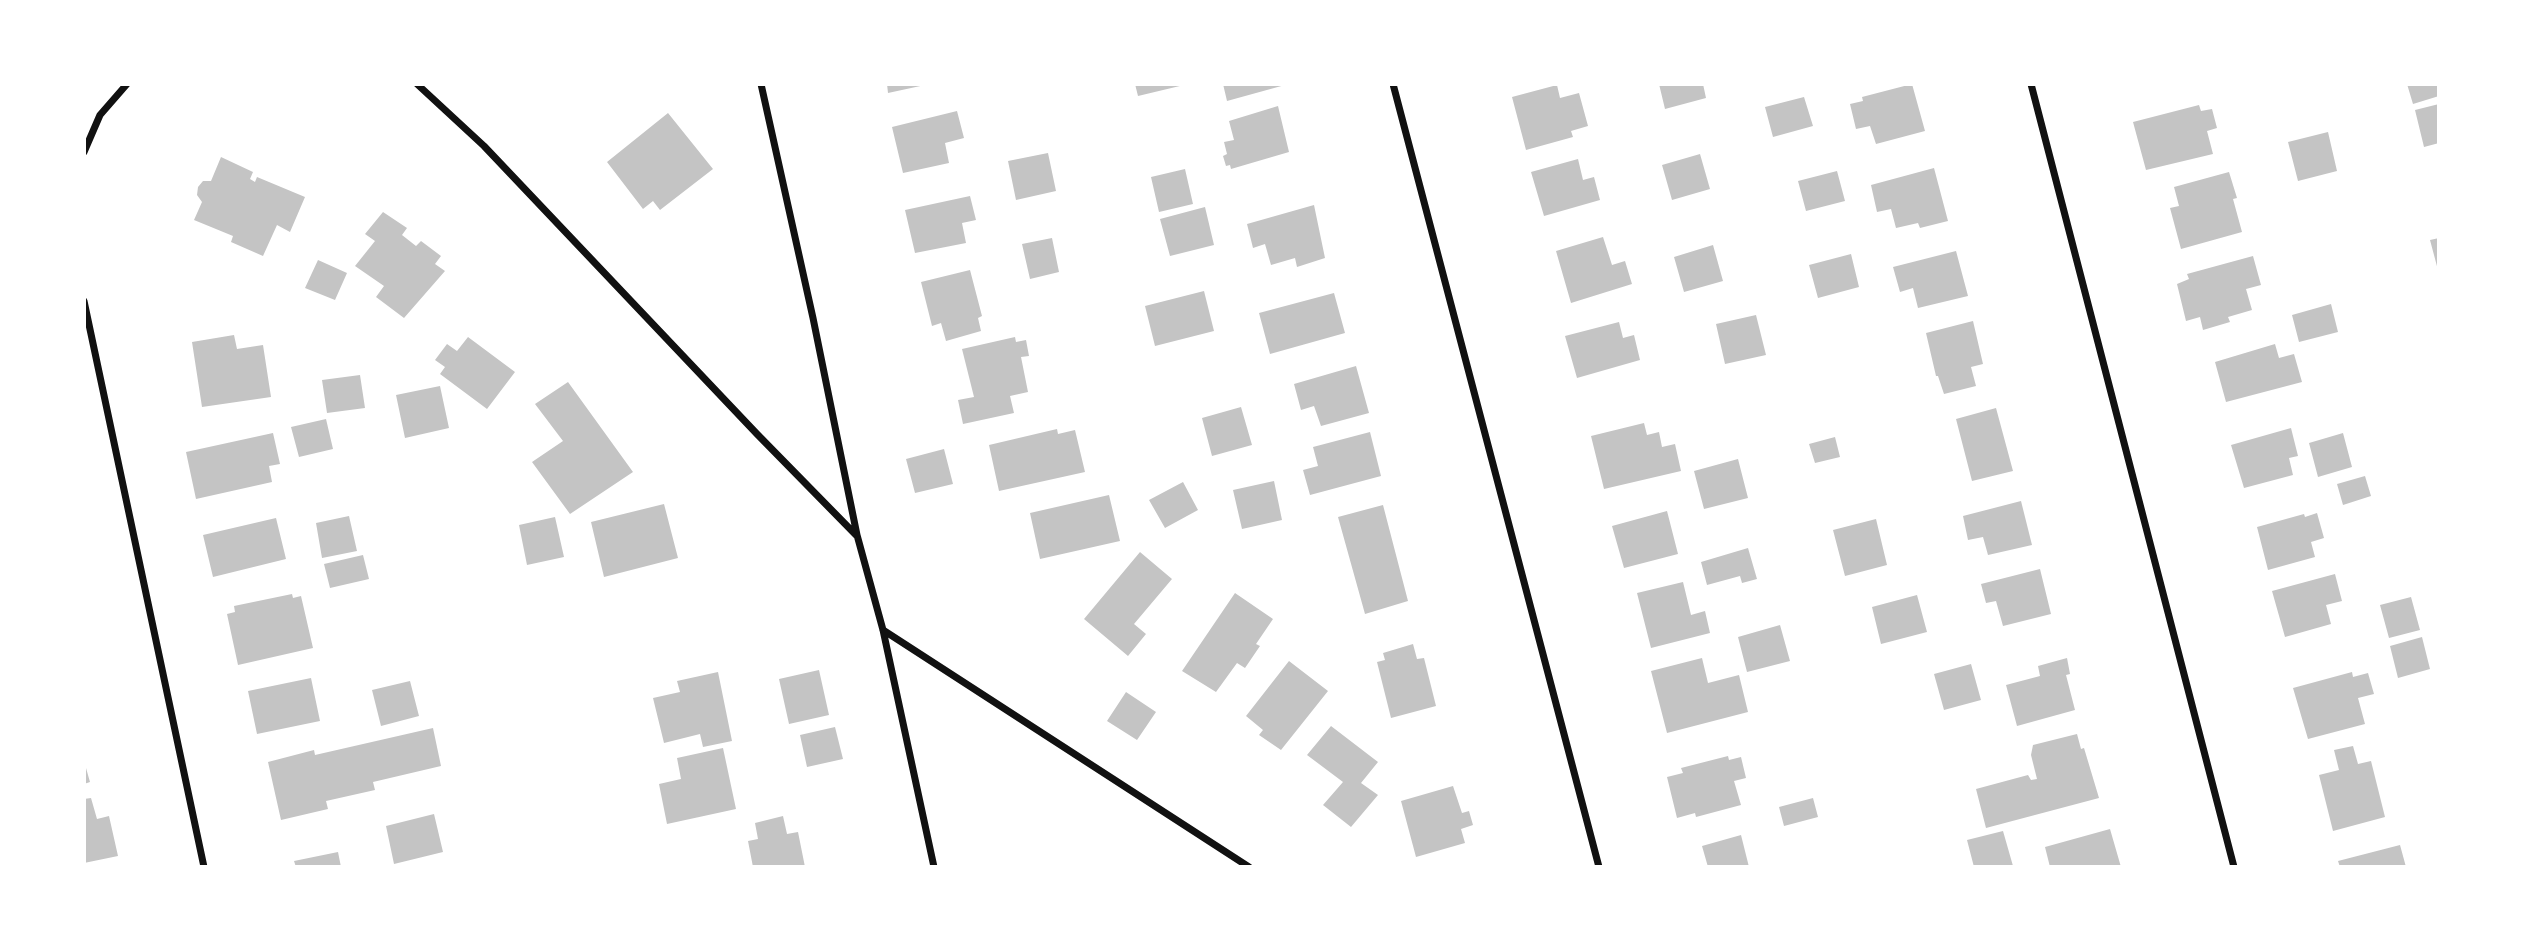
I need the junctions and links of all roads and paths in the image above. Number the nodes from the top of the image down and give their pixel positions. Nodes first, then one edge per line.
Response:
1 (127, 84) edge
2 (417, 84) edge
3 (761, 84) edge
4 (1393, 84) edge
5 (2031, 84) edge
6 (84, 152) edge
7 (84, 301) edge
8 (856, 535) junction
9 (883, 630) junction
10 (204, 867) edge
11 (934, 867) edge
12 (1250, 867) edge
13 (1599, 867) edge
14 (2234, 867) edge

1 - 6 street
2 - 8 street
3 - 8 street
4 - 13 street
5 - 14 street
7 - 10 street
8 - 9 street
9 - 11 street
9 - 12 street

